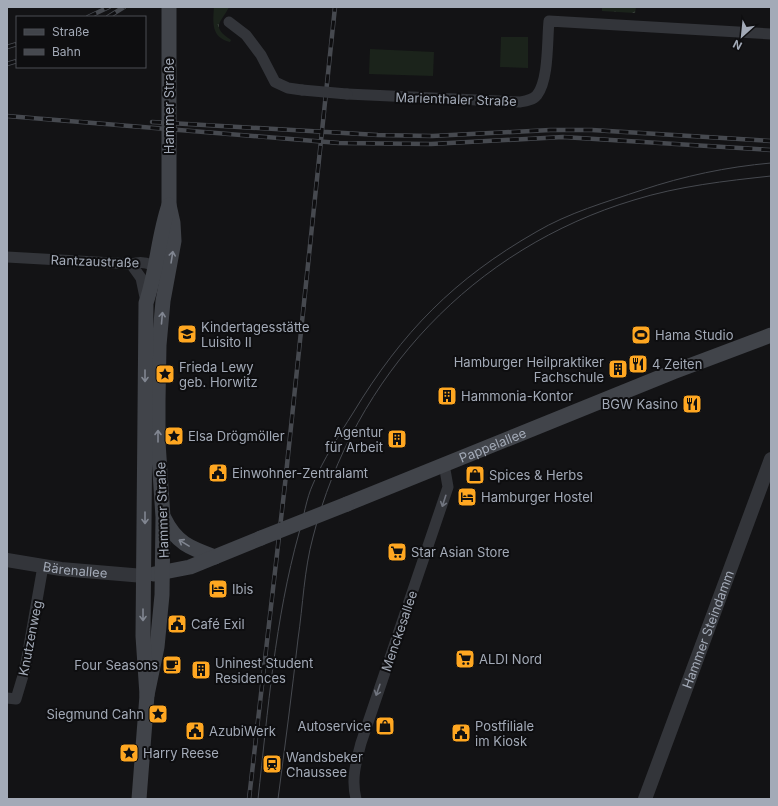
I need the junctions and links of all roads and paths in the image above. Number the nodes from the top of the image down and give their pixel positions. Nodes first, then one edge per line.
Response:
1 (169, 7) edge
2 (229, 22) dead end
3 (771, 34) edge
4 (169, 205) junction
5 (7, 257) edge
6 (131, 264) junction
7 (154, 265) junction
8 (166, 290) junction
9 (146, 303) junction
10 (770, 335) edge
11 (771, 459) edge
12 (444, 464) junction
13 (163, 516) junction
14 (215, 557) junction
15 (7, 560) edge
16 (43, 566) junction
17 (163, 573) junction
18 (144, 576) junction
19 (147, 695) junction
20 (7, 698) edge
21 (139, 799) edge
22 (356, 799) edge
23 (645, 799) edge

1 - 4 main road, Hammer Straße
2 - 3 street, Marienthaler Straße, bridge
4 - 7 main road, Hammer Straße
8 -> 4 main road, Hammer Straße
5 - 6 street, Rantzaustraße
6 - 7 street, Rantzaustraße
6 - 9 street, Hammer Straße
7 - 8 street, Rantzaustraße
7 - 9 main road, Hammer Straße
13 -> 8 main road, Hammer Straße
9 -> 18 main road, Hammer Straße
10 - 12 main road, Pappelallee
11 - 23 street, Hammer Steindamm
12 - 14 main road, Pappelallee, bridge
12 -> 22 street, Menckesallee
14 -> 13 main road
13 - 17 main road, Hammer Straße
14 - 17 main road, Pappelallee
15 - 16 street, Bärenallee
16 - 18 street, Bärenallee
16 - 20 street, Knutzenweg
17 - 18 main road, Pappelallee
17 - 19 main road, Hammer Straße
18 -> 19 main road, Hammer Straße
19 - 21 main road, Hammer Straße

